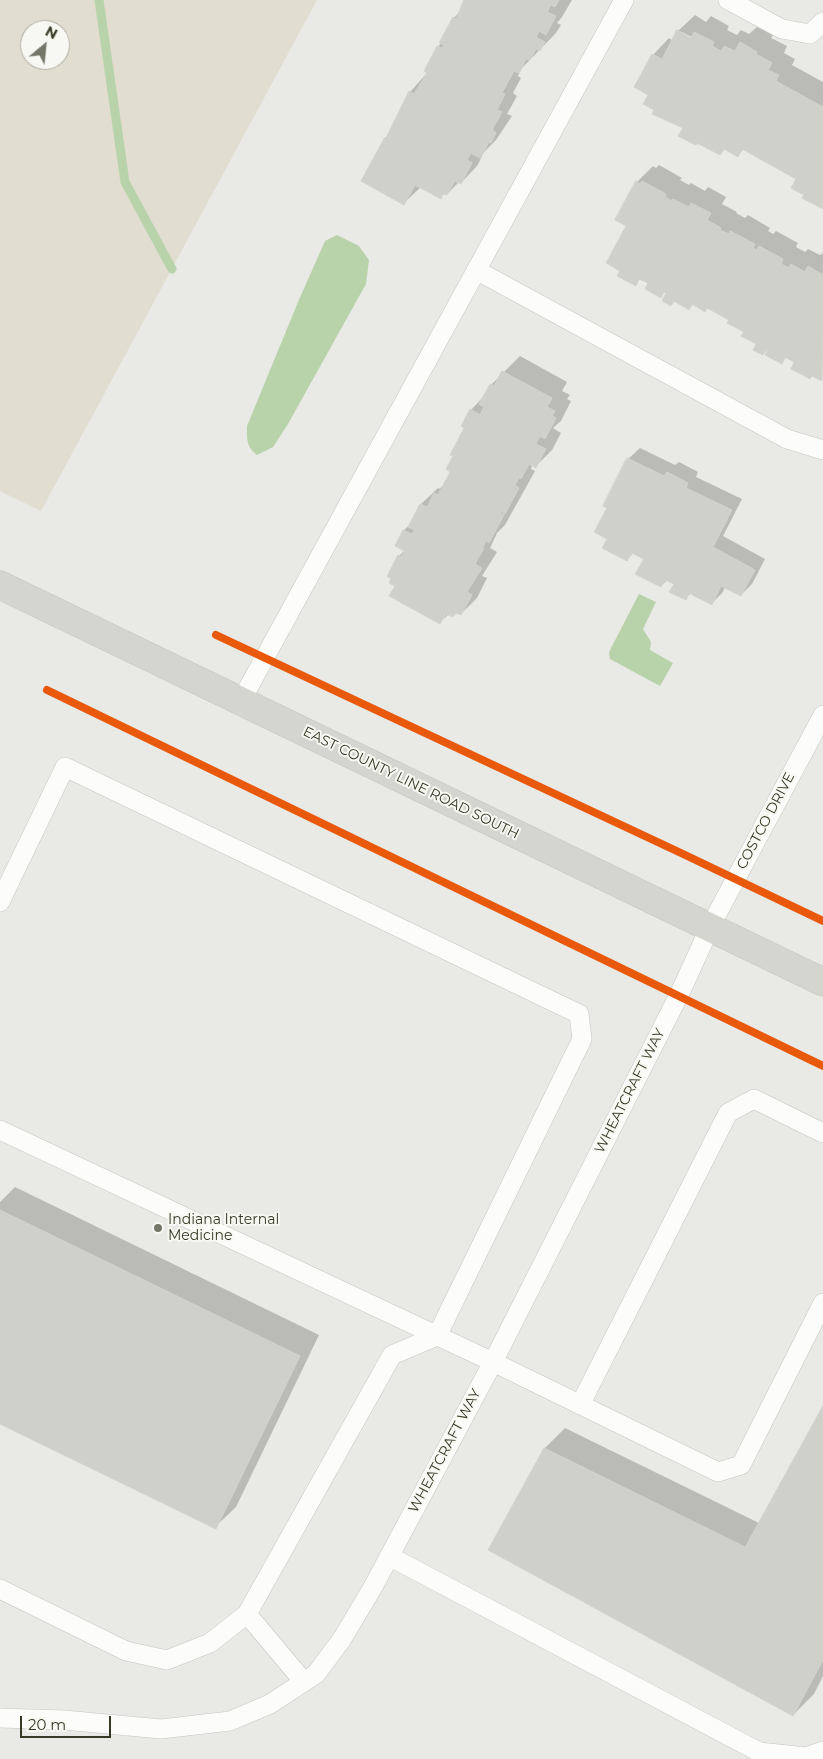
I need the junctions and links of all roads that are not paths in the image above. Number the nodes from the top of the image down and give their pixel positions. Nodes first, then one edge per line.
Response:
1 (624, 0) edge
2 (728, 0) edge
3 (819, 33) edge
4 (476, 270) junction
5 (823, 450) edge
6 (0, 585) edge
7 (240, 701) junction
8 (823, 715) edge
9 (0, 902) edge
10 (710, 927) junction
11 (823, 982) edge
12 (0, 1130) edge
13 (823, 1133) edge
14 (823, 1303) edge
15 (437, 1336) junction
16 (493, 1362) junction
17 (580, 1405) junction
18 (389, 1556) junction
19 (0, 1589) edge
20 (247, 1614) junction
21 (304, 1682) junction
22 (0, 1718) edge
23 (823, 1751) edge

1 - 4 lane
2 - 3 lane
4 - 5 lane
4 - 7 lane
6 - 7 main road, EAST COUNTY LINE ROAD SOUTH
7 - 10 main road, EAST COUNTY LINE ROAD SOUTH
8 - 10 lane, COSTCO DRIVE
9 - 15 lane
10 - 11 main road, EAST COUNTY LINE ROAD SOUTH
10 - 16 lane, WHEATCRAFT WAY
12 - 15 lane
13 - 17 lane
14 - 17 lane
15 - 16 lane
15 - 20 lane
16 - 17 lane
16 - 18 lane, WHEATCRAFT WAY
18 - 21 lane, WHEATCRAFT WAY
18 - 23 lane
19 - 20 lane
20 - 21 lane
21 - 22 lane, WHEATCRAFT WAY

